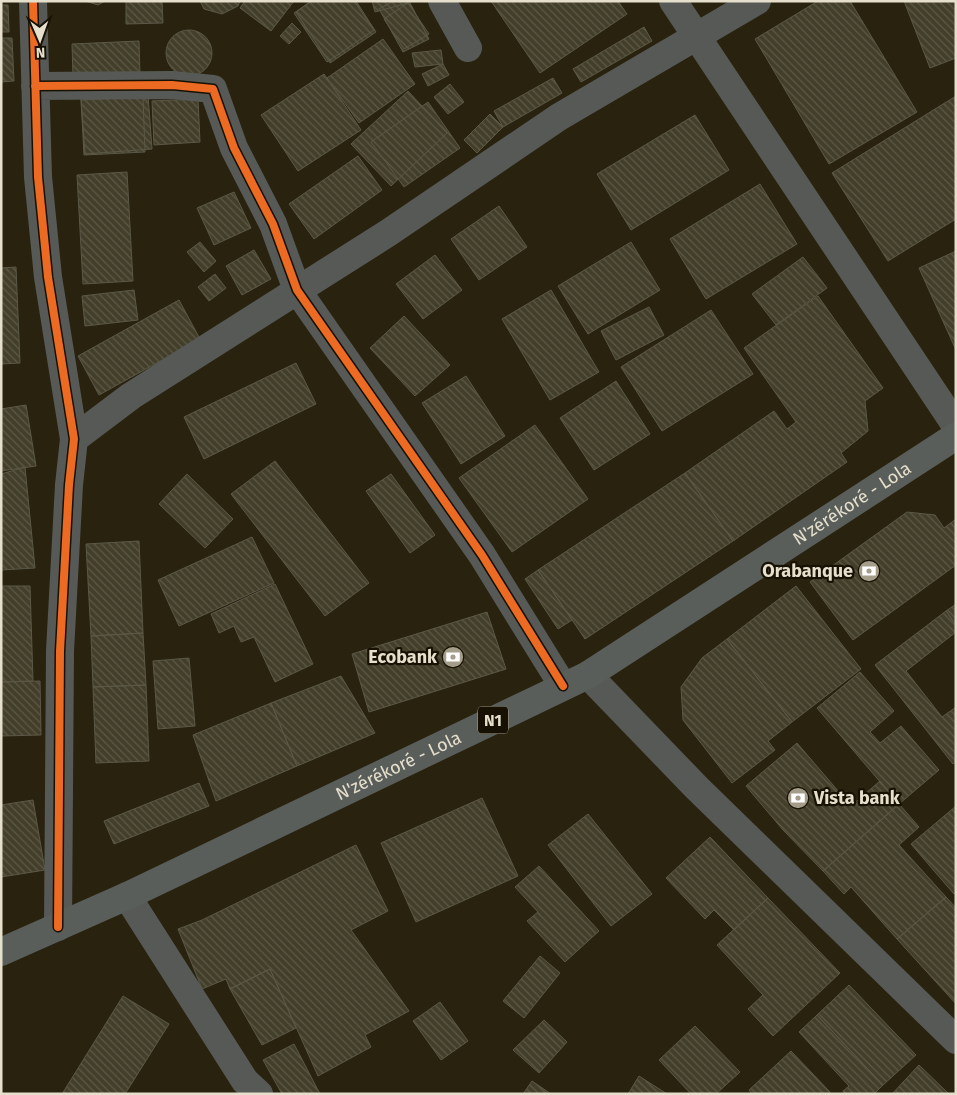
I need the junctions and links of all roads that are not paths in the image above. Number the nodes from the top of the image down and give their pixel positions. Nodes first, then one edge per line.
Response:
1 (33, 1) edge
2 (442, 1) edge
3 (673, 1) edge
4 (757, 1) edge
5 (697, 37) junction
6 (468, 48) dead end
7 (35, 86) junction
8 (297, 290) junction
9 (956, 426) edge
10 (956, 436) edge
11 (74, 439) junction
12 (588, 675) junction
13 (563, 686) junction
14 (127, 896) junction
15 (58, 927) junction
16 (1, 952) edge
17 (956, 1040) edge
18 (259, 1094) edge

1 - 7 street
2 - 6 street
3 - 5 street
4 - 5 street
5 - 8 street
5 - 9 street
7 - 8 street
7 - 11 street
8 - 11 street
8 - 13 street
10 - 12 highway, N'zérékoré - Lola / N1
11 - 15 street
12 - 13 highway, N'zérékoré - Lola / N1
12 - 17 street
13 - 14 highway, N'zérékoré - Lola / N1
14 - 15 highway, N'zérékoré - Lola / N1
14 - 18 street
15 - 16 highway, N'zérékoré - Lola / N1

